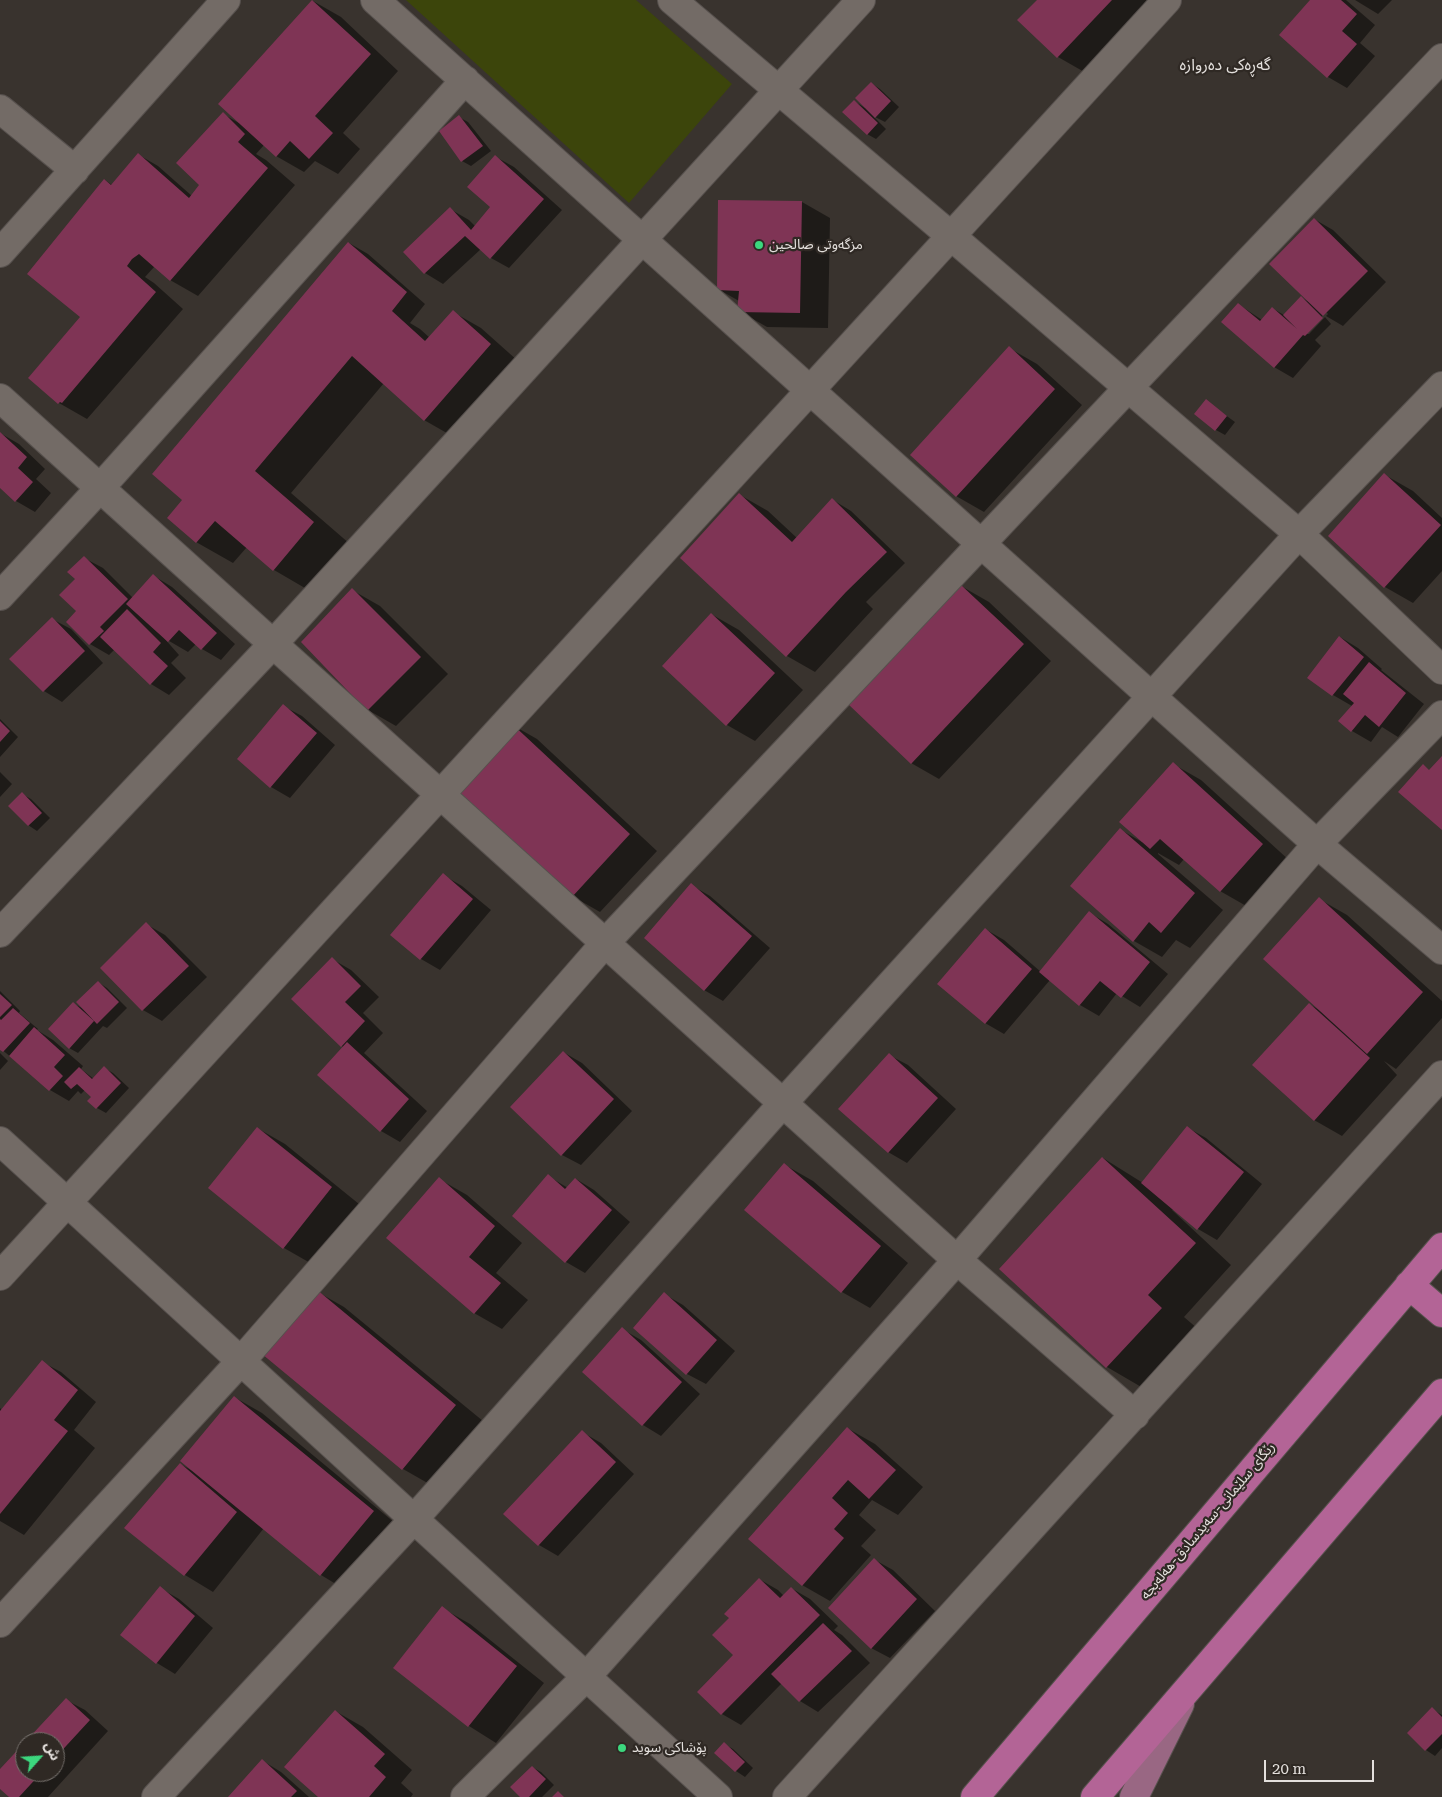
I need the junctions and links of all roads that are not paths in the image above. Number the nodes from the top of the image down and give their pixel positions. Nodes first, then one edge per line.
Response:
1 (226, 0) edge
2 (375, 0) edge
3 (672, 0) edge
4 (861, 0) edge
5 (1167, 0) edge
6 (1442, 58) edge
7 (466, 80) junction
8 (779, 92) junction
9 (0, 109) edge
10 (75, 170) junction
11 (951, 236) junction
12 (642, 239) junction
13 (0, 253) edge
14 (1442, 386) edge
15 (1128, 388) junction
16 (811, 390) junction
17 (0, 398) edge
18 (100, 488) junction
19 (1299, 534) junction
20 (982, 544) junction
21 (0, 596) edge
22 (273, 644) junction
23 (1442, 670) edge
24 (1152, 697) junction
25 (1442, 715) edge
26 (440, 795) junction
27 (1317, 844) junction
28 (0, 933) edge
29 (605, 943) junction
30 (1442, 950) edge
31 (1442, 1076) edge
32 (783, 1102) junction
33 (0, 1141) edge
34 (67, 1203) junction
35 (1442, 1246) edge
36 (957, 1260) junction
37 (0, 1276) edge
38 (1409, 1285) junction
39 (1442, 1313) edge
40 (241, 1361) junction
41 (1442, 1392) edge
42 (1135, 1415) junction
43 (414, 1519) junction
44 (0, 1624) edge
45 (587, 1676) junction
46 (1190, 1685) junction
47 (156, 1797) edge
48 (465, 1797) edge
49 (718, 1797) edge
50 (787, 1797) edge
51 (975, 1797) edge
52 (1095, 1797) edge
53 (1134, 1797) edge

1 - 10 street
2 - 7 street
3 - 8 street
4 - 8 street
5 - 11 street
6 - 15 street
7 - 12 street
7 - 18 street
8 - 11 street
8 - 12 street
9 - 10 street
10 - 13 street
11 - 15 street
11 - 16 street
12 - 16 street
12 - 22 street
14 - 19 street
15 - 19 street
15 - 20 street
16 - 20 street
16 - 26 street
17 - 18 street
18 - 21 street
18 - 22 street
19 - 23 street
19 - 24 street
20 - 24 street
20 - 29 street
22 - 26 street
22 - 28 street
24 - 27 street
24 - 32 street
25 - 27 street
26 - 29 street
26 - 34 street
27 - 30 street
27 - 36 street
29 - 32 street
29 - 40 street
31 - 42 street
32 - 36 street
32 - 43 street
33 - 34 street
34 - 37 street
34 - 40 street
35 - 38 highway, رێگای سلێمانی-سەیدسادق-هەلەبجە
36 - 42 street
36 - 45 street
38 - 39 highway
38 - 51 highway, رێگای سلێمانی-سەیدسادق-هەلەبجە
40 - 43 street
40 - 44 street
41 - 46 highway
42 - 50 street
43 - 45 street
43 - 47 street
45 - 48 street
45 - 49 street
46 - 52 highway
46 - 53 main road

